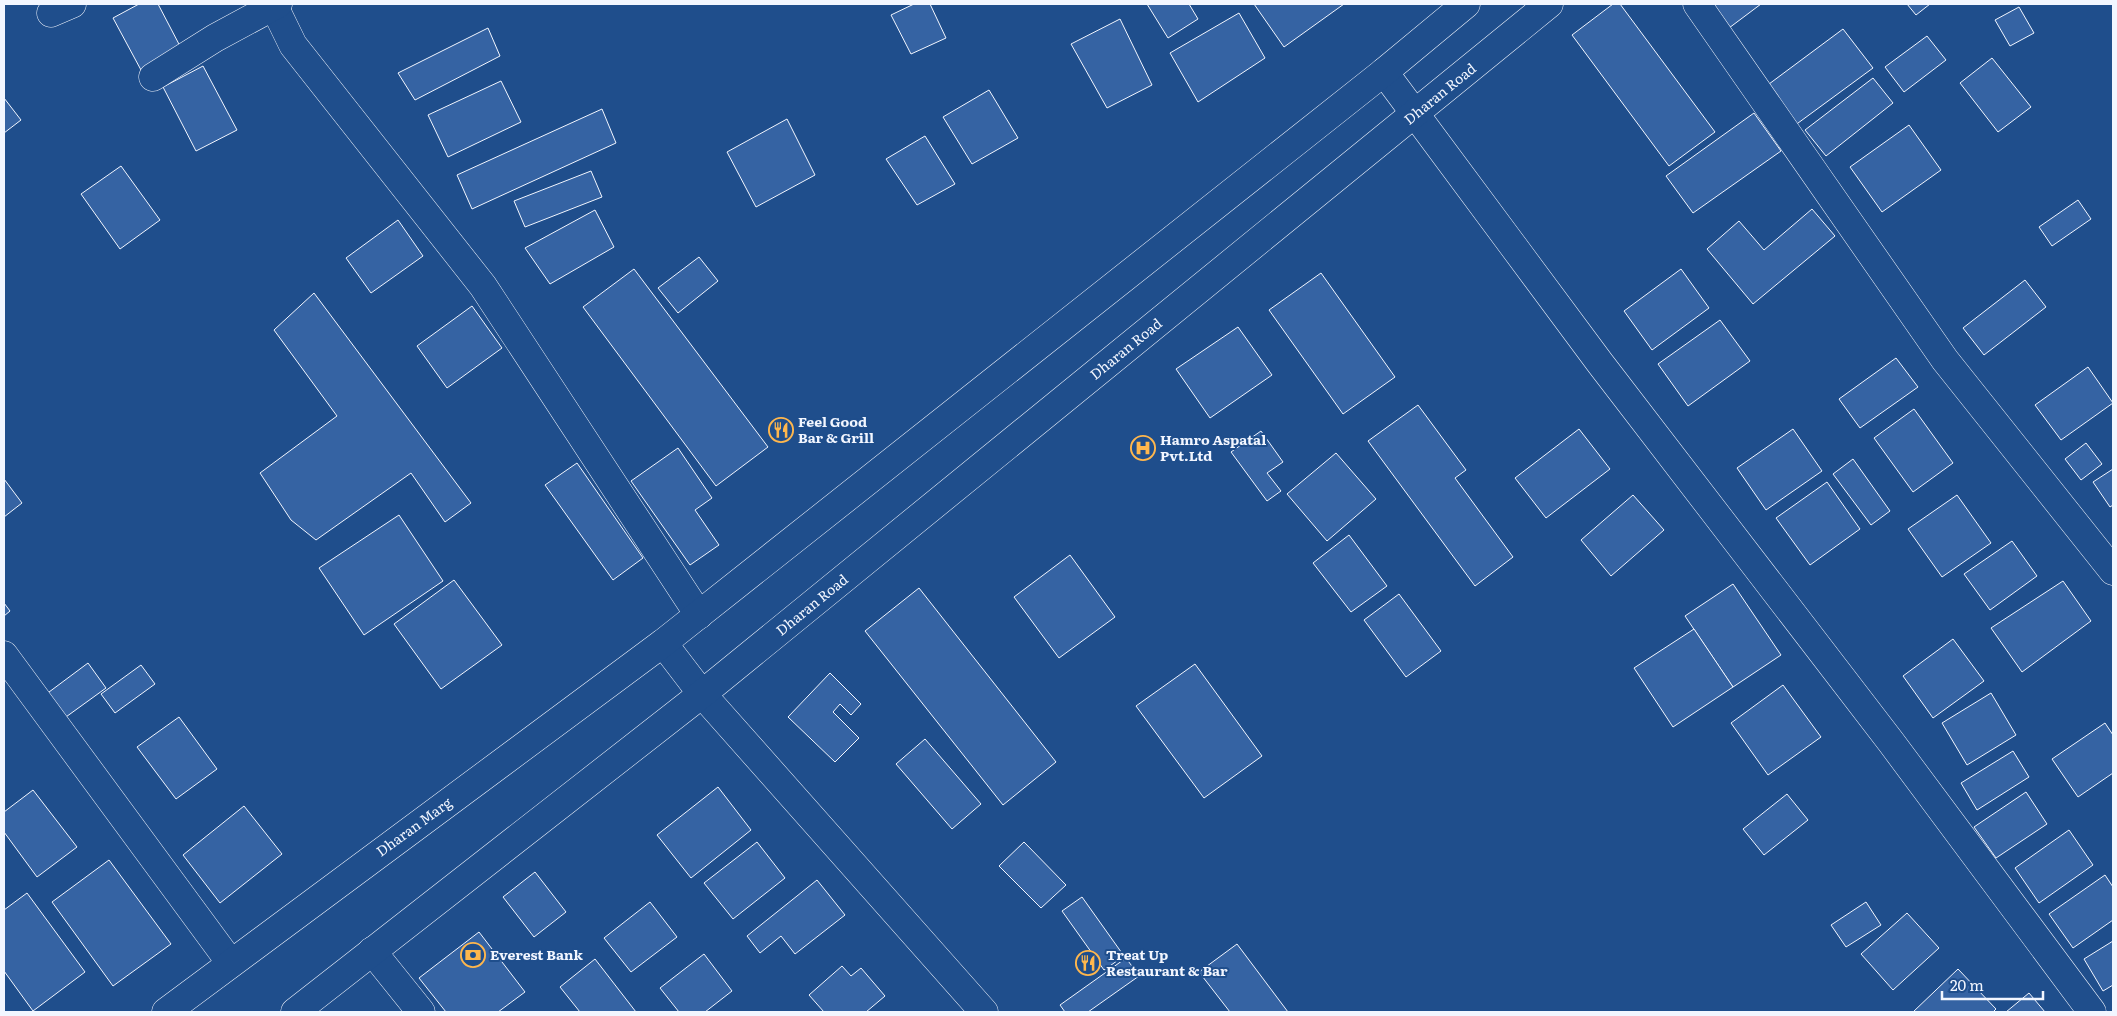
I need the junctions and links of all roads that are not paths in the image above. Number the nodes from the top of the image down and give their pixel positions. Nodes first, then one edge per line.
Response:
1 (275, 4) edge
2 (1466, 4) edge
3 (1549, 4) edge
4 (1697, 4) edge
5 (1384, 72) junction
6 (153, 78) dead end
7 (1415, 115) junction
8 (2113, 571) edge
9 (699, 614) junction
10 (663, 643) junction
11 (4, 655) edge
12 (702, 694) junction
13 (372, 951) junction
14 (230, 962) junction
15 (166, 1012) edge
16 (295, 1012) edge
17 (421, 1012) edge
18 (984, 1012) edge
19 (2092, 1012) edge

1 - 6 main road
1 - 9 main road
2 - 5 main road
3 - 7 main road, Dharan Road
4 - 8 main road
5 - 7 main road
5 - 9 main road
7 - 12 main road, Dharan Road
7 - 19 main road
9 - 10 main road
10 - 12 main road
10 - 14 main road, Dharan Marg
11 - 14 main road
12 - 13 main road
12 - 18 main road
13 - 16 main road
13 - 17 main road
14 - 15 main road, Dharan Marg

